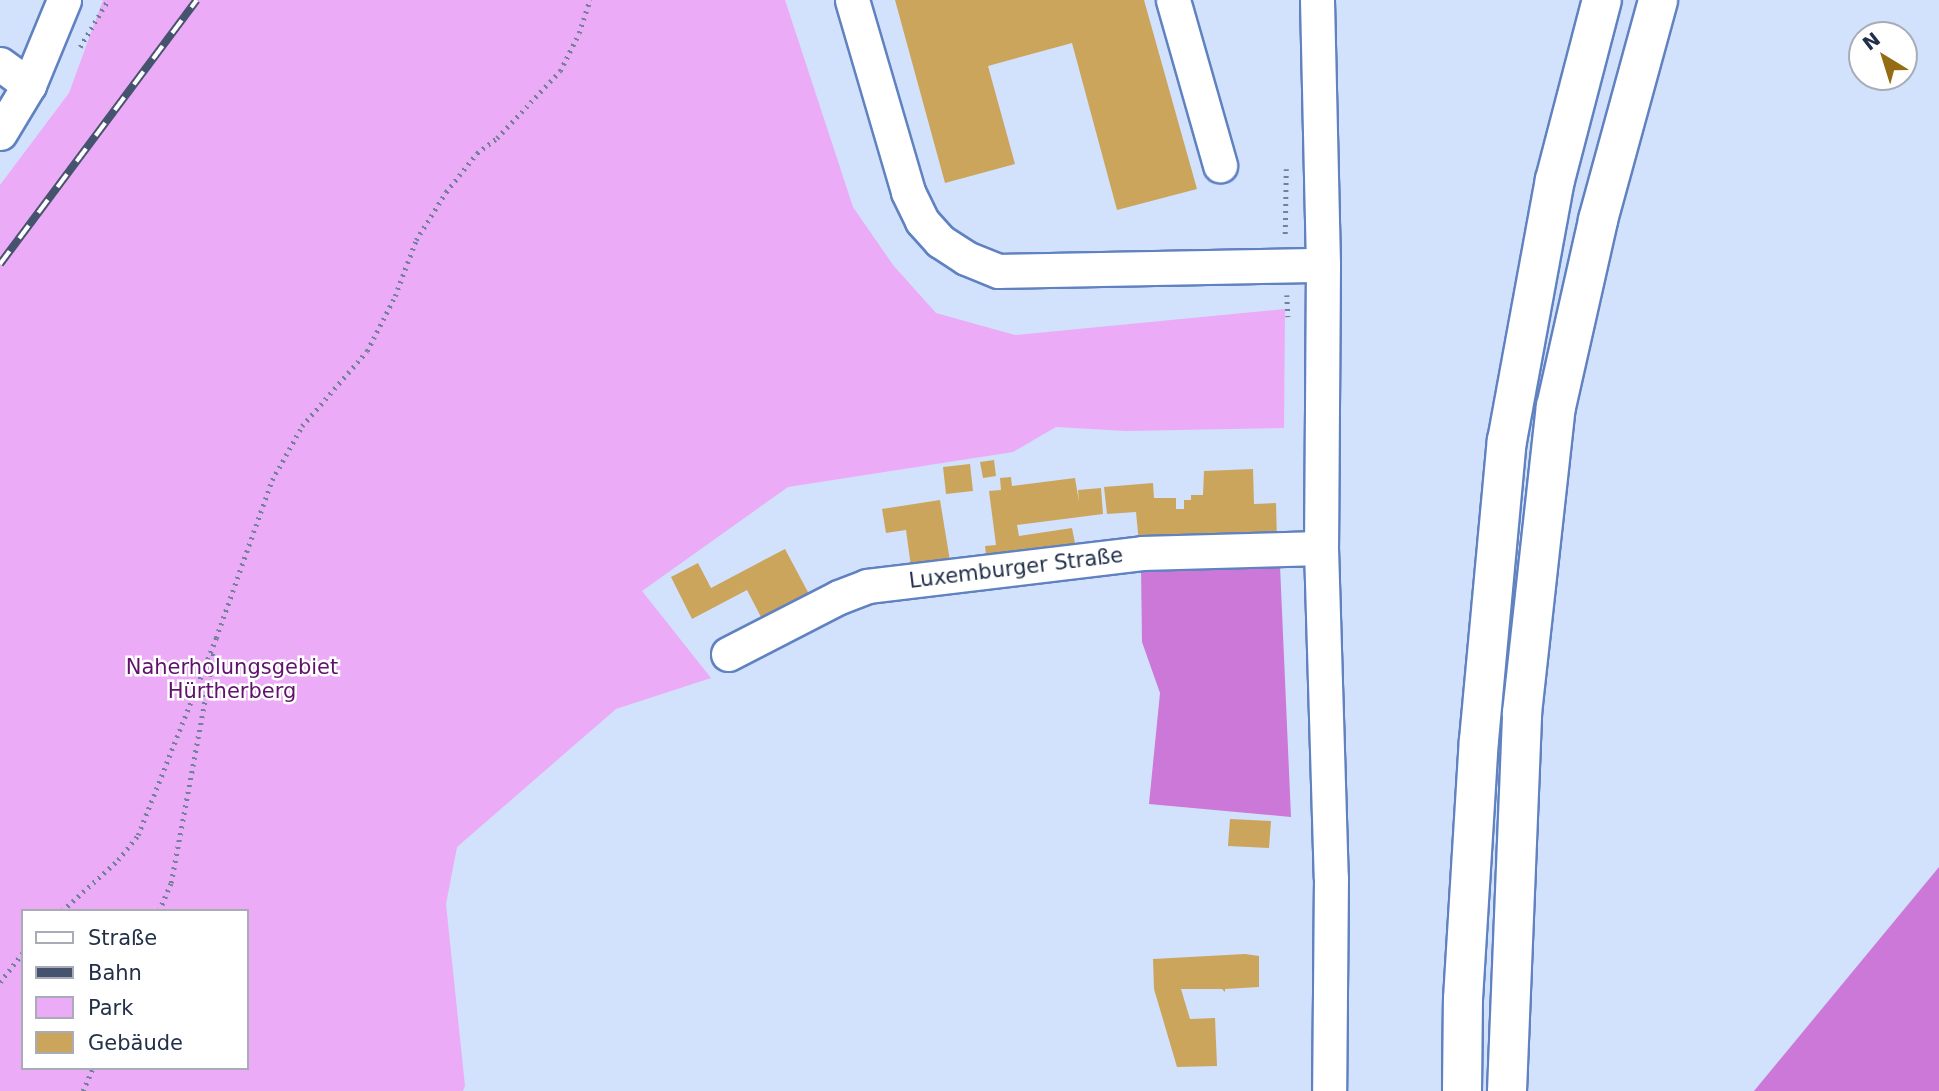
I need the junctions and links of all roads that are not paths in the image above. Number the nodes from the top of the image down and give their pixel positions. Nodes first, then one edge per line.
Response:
1 (64, 0) edge
2 (852, 0) edge
3 (1173, 0) edge
4 (1317, 0) edge
5 (1602, 0) edge
6 (1658, 0) edge
7 (0, 64) edge
8 (29, 85) junction
9 (0, 133) edge
10 (1220, 165) dead end
11 (1323, 265) junction
12 (1321, 548) junction
13 (728, 654) dead end
14 (1329, 1091) edge
15 (1462, 1091) edge
16 (1507, 1091) edge

1 - 8 street
2 - 11 street
3 - 10 street
4 - 11 street
5 - 15 main road
6 - 16 main road
7 - 8 street
8 - 9 street
11 - 12 street
12 - 13 street, Luxemburger Straße
12 - 14 street

